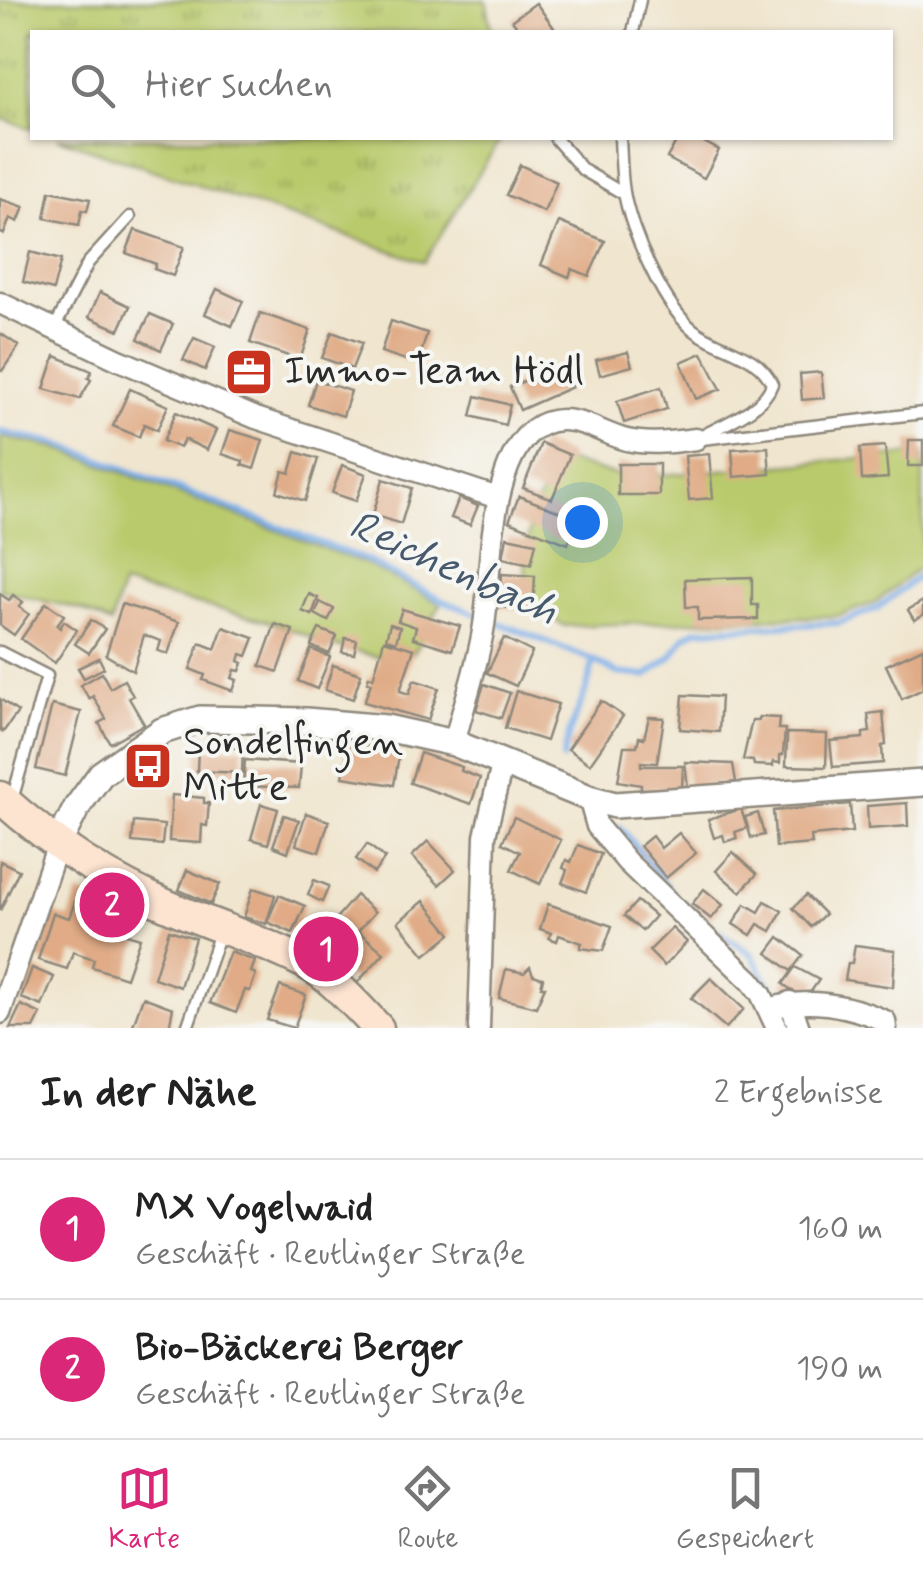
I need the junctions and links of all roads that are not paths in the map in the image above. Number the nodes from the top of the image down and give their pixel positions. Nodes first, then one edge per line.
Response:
1 (640, 0) edge
2 (633, 30) edge
3 (557, 140) edge
4 (620, 140) edge
5 (624, 194) junction
6 (130, 217) dead end
7 (0, 303) edge
8 (55, 328) junction
9 (923, 413) edge
10 (696, 440) junction
11 (498, 498) junction
12 (0, 652) edge
13 (454, 743) junction
14 (503, 761) junction
15 (923, 783) edge
16 (590, 798) junction
17 (4, 802) edge
18 (58, 844) junction
19 (222, 929) junction
20 (0, 1013) edge
21 (778, 1013) edge
22 (187, 1028) edge
23 (378, 1028) edge
24 (479, 1028) edge
25 (799, 1028) edge
26 (886, 1028) edge

1 - 2 lane
3 - 5 lane
4 - 5 lane
5 - 10 lane
6 - 8 lane
7 - 8 street
8 - 11 street
9 - 10 lane
10 - 11 street
11 - 13 street
12 - 17 lane
13 - 14 street
13 - 18 street
14 - 16 street
14 - 24 street
15 - 16 street
16 - 21 street
17 - 18 main road
18 - 19 main road
18 - 20 street
19 - 22 lane
19 - 23 main road
21 - 25 street
21 - 26 street

